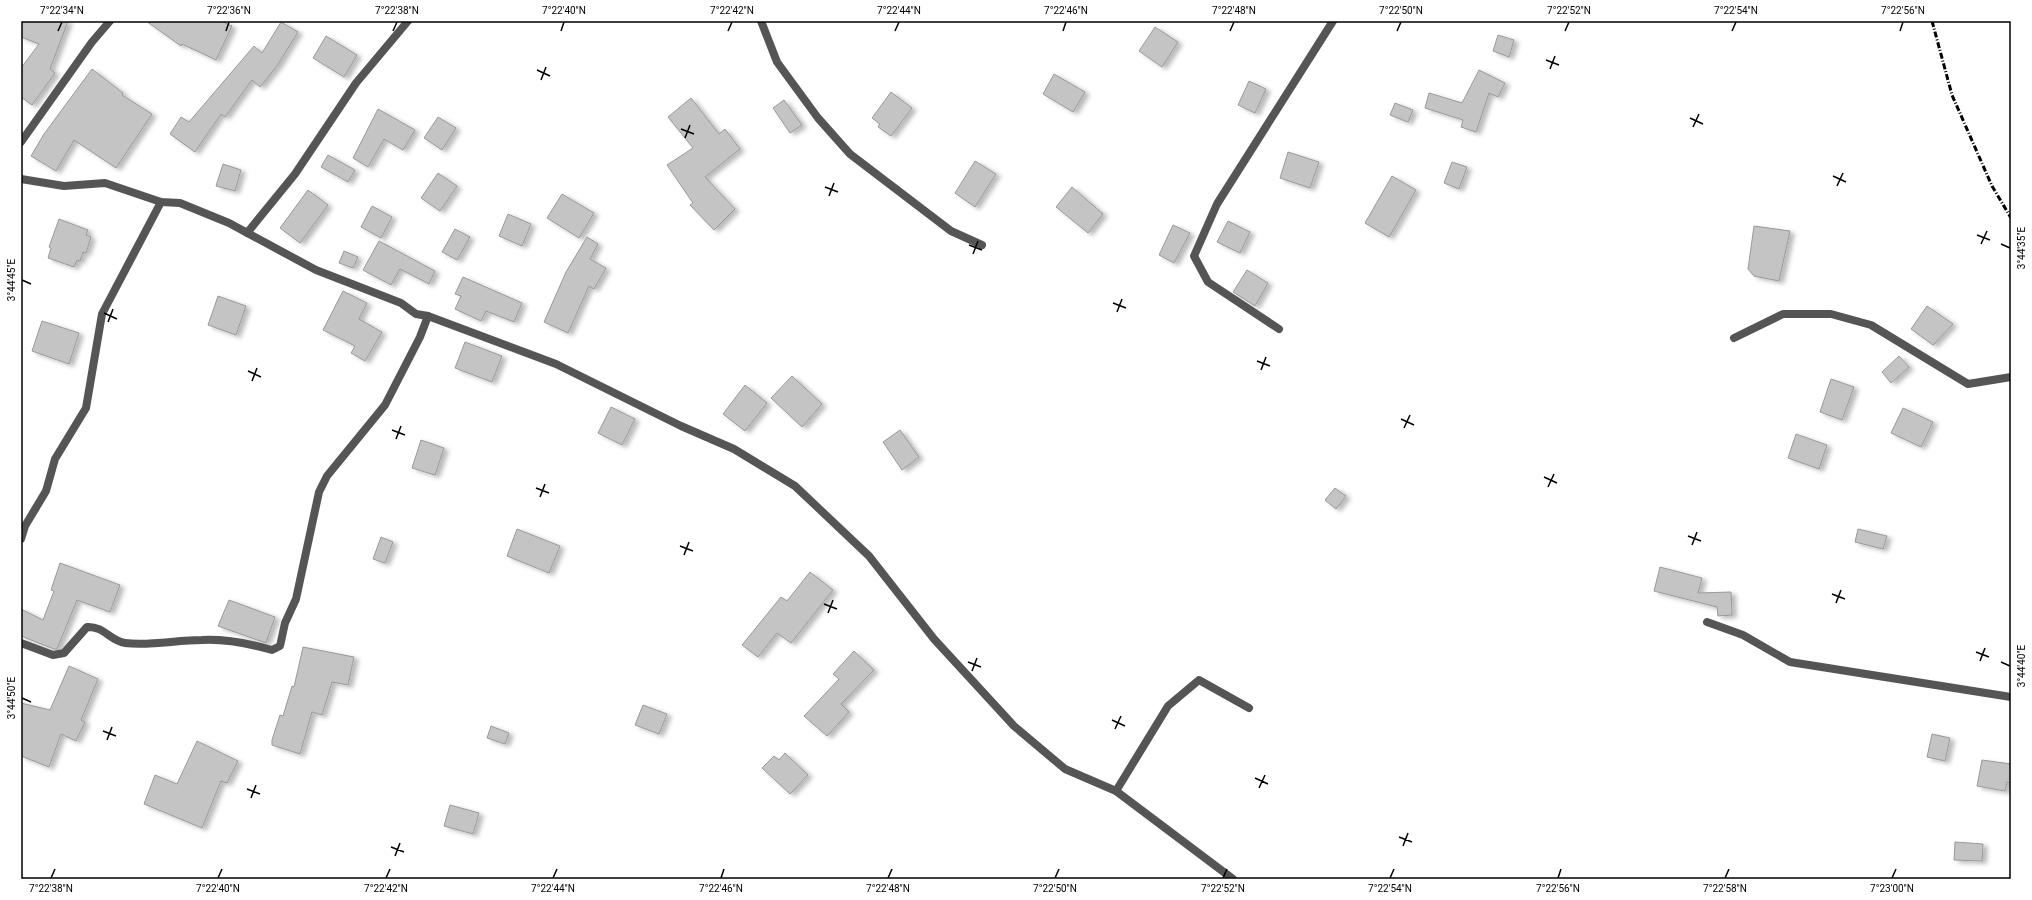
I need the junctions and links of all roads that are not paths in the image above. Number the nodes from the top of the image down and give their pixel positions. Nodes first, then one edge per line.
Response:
1 (110, 21) edge
2 (408, 21) edge
3 (760, 21) edge
4 (1333, 21) edge
5 (21, 142) edge
6 (21, 179) edge
7 (161, 202) junction
8 (247, 234) junction
9 (982, 245) dead end
10 (428, 316) junction
11 (1279, 329) dead end
12 (1734, 338) dead end
13 (2011, 377) edge
14 (21, 538) edge
15 (1707, 622) dead end
16 (21, 643) edge
17 (2011, 697) edge
18 (1249, 708) dead end
19 (1116, 791) junction
20 (1233, 879) edge

1 - 5 street
2 - 8 street
3 - 9 street
4 - 11 street
6 - 7 street
7 - 8 street
7 - 14 street
8 - 10 street
10 - 16 street
10 - 19 street
12 - 13 street
15 - 17 street
18 - 19 street
19 - 20 street

